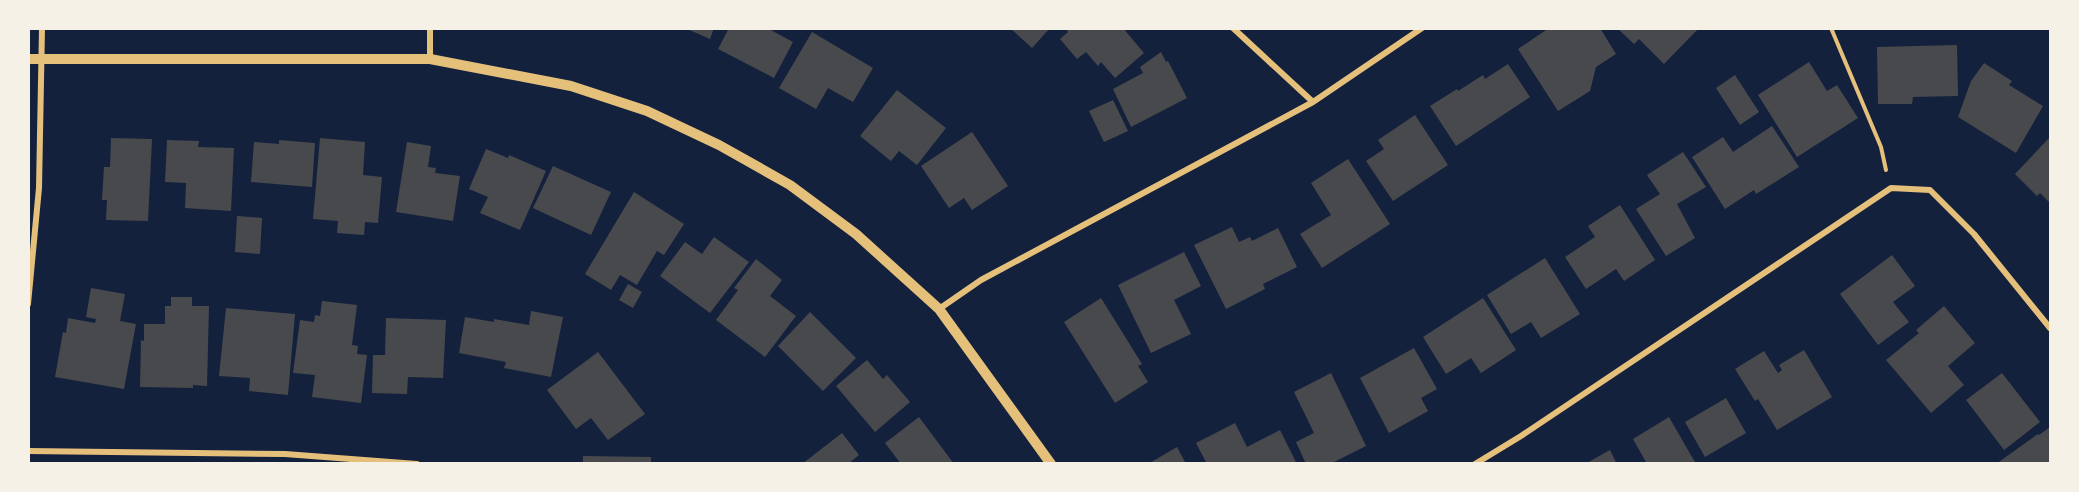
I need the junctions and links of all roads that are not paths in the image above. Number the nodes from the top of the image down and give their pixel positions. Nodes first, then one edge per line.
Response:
1 (42, 28) edge
2 (430, 28) edge
3 (1233, 28) edge
4 (1422, 28) edge
5 (28, 59) edge
6 (42, 59) junction
7 (430, 59) junction
8 (1313, 102) junction
9 (28, 304) edge
10 (939, 309) junction
11 (2050, 328) edge
12 (28, 451) edge
13 (1490, 456) junction
14 (417, 464) edge
15 (1051, 464) edge
16 (1475, 464) edge
17 (1493, 464) edge

1 - 6 street
2 - 7 street
3 - 8 street
4 - 8 street
5 - 6 street
6 - 7 street
6 - 9 street
7 - 10 street
8 - 10 street
10 - 15 street
11 - 13 street
12 - 14 street
13 - 16 street
13 - 17 street

